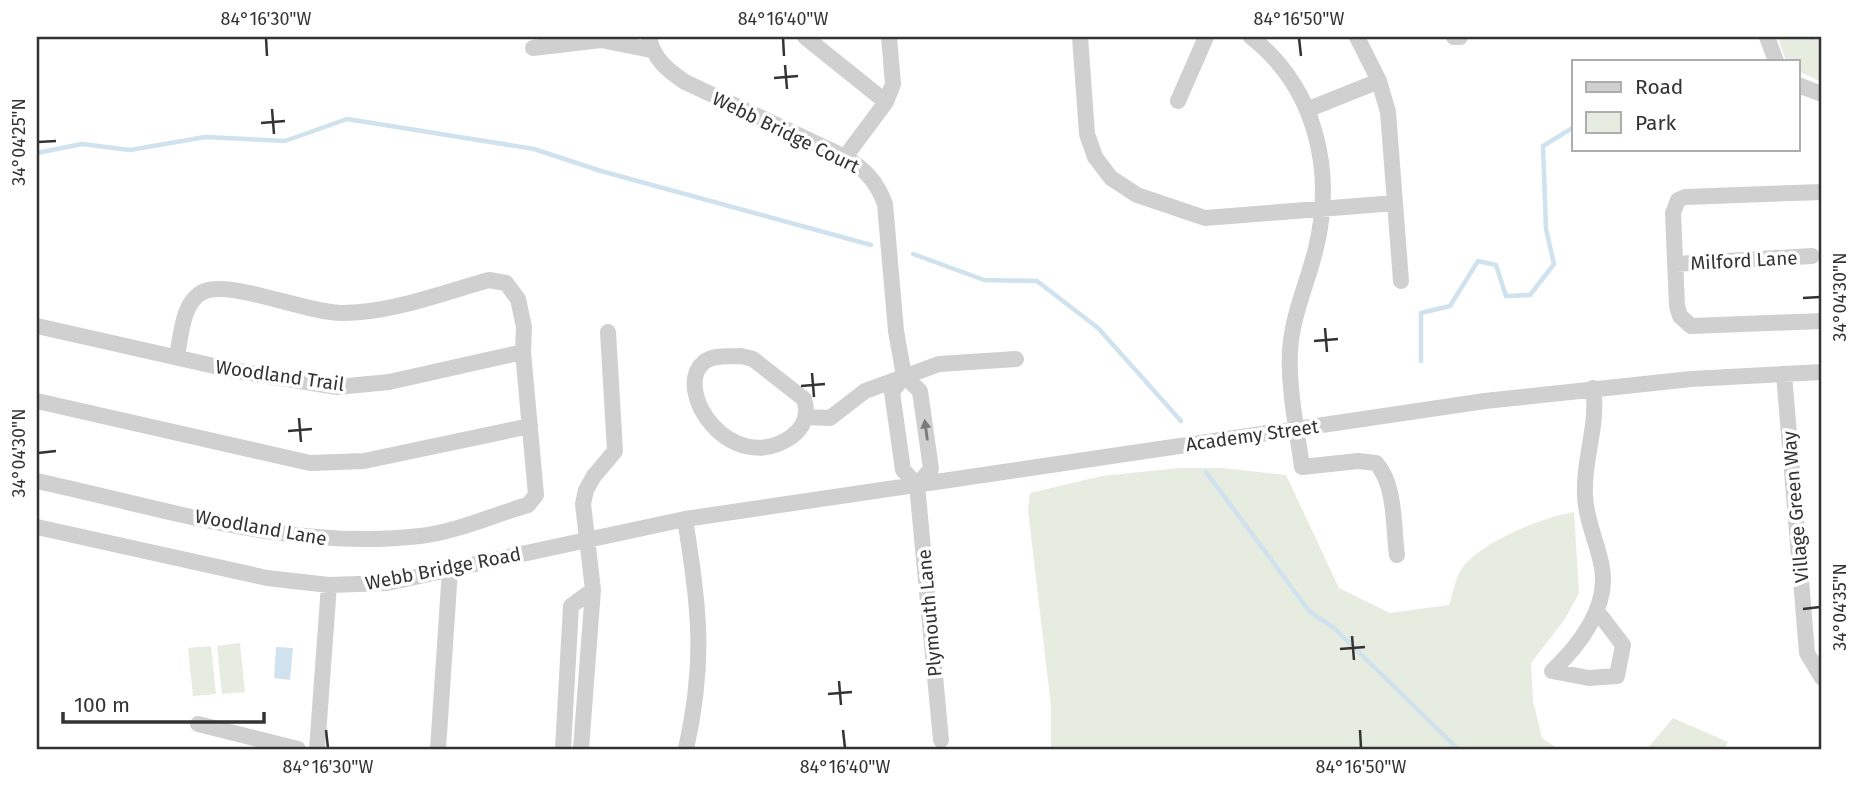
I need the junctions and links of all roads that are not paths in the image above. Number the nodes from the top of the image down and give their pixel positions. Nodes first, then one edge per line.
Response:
1 (804, 37) edge
2 (890, 37) edge
3 (1080, 37) edge
4 (1206, 37) edge
5 (1251, 37) edge
6 (1357, 37) edge
7 (1454, 37) edge
8 (1460, 37) edge
9 (1767, 37) edge
10 (601, 39) edge
11 (650, 44) edge
12 (533, 48) dead end
13 (1776, 60) edge
14 (1379, 81) junction
15 (1800, 86) edge
16 (1822, 94) edge
17 (1178, 101) dead end
18 (886, 102) junction
19 (1309, 110) junction
20 (845, 157) junction
21 (1822, 192) edge
22 (1395, 203) junction
23 (1322, 209) junction
24 (1812, 256) dead end
25 (1675, 264) junction
26 (1401, 281) dead end
27 (1822, 321) edge
28 (37, 326) edge
29 (608, 332) dead end
30 (523, 352) junction
31 (177, 357) junction
32 (1016, 359) dead end
33 (1822, 372) edge
34 (1784, 374) junction
35 (904, 376) junction
36 (1593, 388) junction
37 (37, 401) edge
38 (806, 417) junction
39 (530, 426) junction
40 (1297, 429) junction
41 (37, 481) edge
42 (917, 485) junction
43 (685, 519) junction
44 (37, 527) edge
45 (587, 538) junction
46 (1397, 555) dead end
47 (450, 570) junction
48 (329, 585) junction
49 (593, 590) junction
50 (1597, 611) junction
51 (1822, 678) edge
52 (198, 724) dead end
53 (941, 740) dead end
54 (298, 749) edge
55 (317, 749) edge
56 (438, 749) edge
57 (562, 749) edge
58 (581, 749) edge
59 (686, 749) edge

1 - 18 street
2 - 18 street
3 - 23 street
4 - 17 street
5 - 19 street
6 - 14 street
7 - 8 street
9 - 13 street
10 - 11 street
10 - 12 street
11 - 20 street, Webb Bridge Court
14 - 19 street
14 - 22 street
15 - 16 street
18 - 20 street
19 - 23 street
20 - 35 street, Webb Bridge Court
21 - 25 street, Milford Lane
22 - 23 street
22 - 26 street
23 - 40 street
24 - 25 street, Milford Lane
25 - 27 street, Milford Lane
28 - 31 street, Woodland Trail
29 - 45 street
30 - 31 street, Woodland Trail
30 - 31 street, Woodland Lane
30 - 39 street, Woodland Lane
32 - 35 street
33 - 34 street, Academy Street
34 - 36 street, Academy Street
34 - 51 street, Village Green Way
35 - 38 street
35 - 42 street, Webb Bridge Court
42 -> 35 street, Webb Bridge Court
36 - 40 street, Academy Street
36 - 50 street
37 - 39 street
38 - 38 street
39 - 41 street, Woodland Lane
40 - 42 street, Academy Street
40 - 46 street
42 - 43 street, Academy Street
42 - 53 street, Plymouth Lane
43 - 45 street, Webb Bridge Road
43 - 59 street
44 - 48 street, Webb Bridge Road
45 - 47 street, Webb Bridge Road
45 - 49 street
47 - 48 street, Webb Bridge Road
47 - 56 street
48 - 55 street
49 - 57 street
49 - 58 street
50 - 50 street
52 - 54 street

